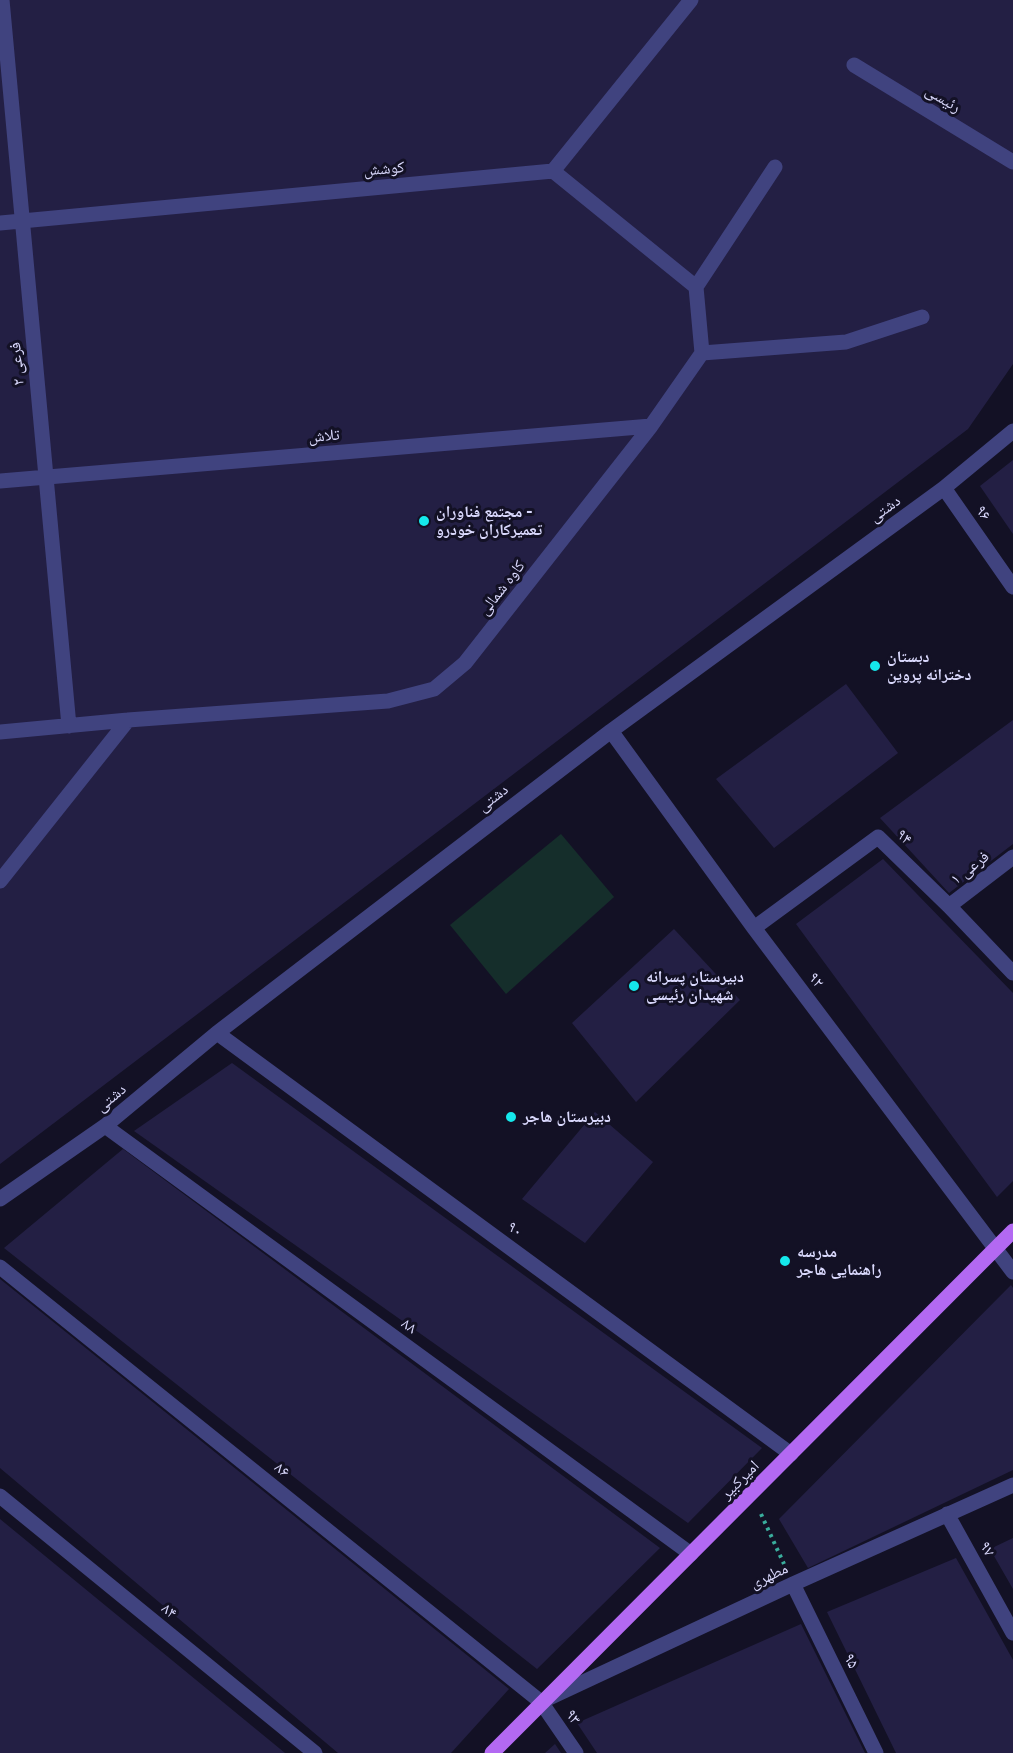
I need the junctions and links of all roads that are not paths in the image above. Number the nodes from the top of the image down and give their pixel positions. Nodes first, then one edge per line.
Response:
1 (2, 0) edge
2 (691, 0) edge
3 (854, 65) dead end
4 (1013, 162) edge
5 (775, 167) dead end
6 (552, 171) junction
7 (23, 221) junction
8 (0, 223) edge
9 (696, 287) junction
10 (922, 317) dead end
11 (702, 353) junction
12 (651, 426) junction
13 (1013, 431) edge
14 (45, 477) junction
15 (0, 481) edge
16 (944, 488) junction
17 (1011, 581) edge
18 (128, 720) junction
19 (69, 726) junction
20 (610, 731) junction
21 (0, 732) edge
22 (1013, 857) edge
23 (0, 881) edge
24 (949, 906) junction
25 (754, 928) junction
26 (1013, 973) edge
27 (217, 1033) junction
28 (105, 1126) junction
29 (0, 1199) edge
30 (1013, 1231) edge
31 (996, 1248) junction
32 (0, 1267) edge
33 (1013, 1272) edge
34 (791, 1454) junction
35 (1013, 1485) edge
36 (0, 1496) edge
37 (947, 1515) junction
38 (691, 1554) junction
39 (793, 1584) junction
40 (1013, 1633) edge
41 (541, 1702) junction
42 (315, 1753) edge
43 (492, 1753) edge
44 (576, 1753) edge
45 (876, 1753) edge

1 - 7 street, فرعی ۲
2 - 6 street
3 - 4 street, رئیسی
5 - 9 street
6 - 7 street, کوشش
6 - 9 street
7 - 8 street, کوشش
7 - 14 street, فرعی ۲
9 - 11 street
10 - 11 street
11 - 12 street, کاوه شمالی
12 - 14 street, تلاش
12 - 18 street, کاوه شمالی
13 - 16 street, دشتی
14 - 15 street, تلاش
14 - 19 street, فرعی ۲
16 - 17 street, ۹۶
16 - 20 street, دشتی
18 - 19 street, کاوه شمالی
18 - 23 street
19 - 21 street, کاوه شمالی
20 - 25 street, ۹۲
20 - 27 street, دشتی
22 - 24 street, فرعی ۱
24 - 25 street, ۹۴
24 - 26 street, ۹۴
25 - 31 street, ۹۲
27 - 28 street, دشتی
27 - 34 street, ۹۰
28 - 29 street, دشتی
28 - 38 street, ۸۸
30 - 31 main road, امیرکبیر
31 - 33 street, ۹۲
31 - 34 main road, امیرکبیر
32 - 41 street, ۸۶
34 - 38 main road, امیرکبیر
35 - 37 street, مطهری
36 - 42 street, ۸۴
37 - 39 street, مطهری
37 - 40 street, ۹۷
38 - 41 main road, امیرکبیر
39 - 41 street, مطهری
39 - 45 street, ۹۵
41 - 43 main road, امیرکبیر
41 - 44 street, ۹۳

